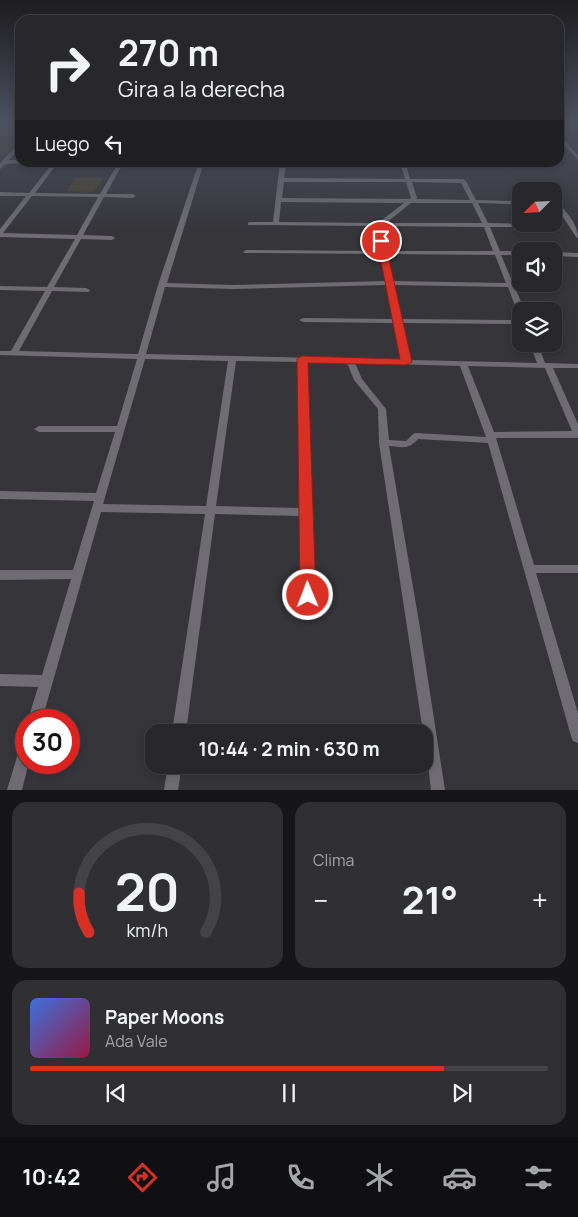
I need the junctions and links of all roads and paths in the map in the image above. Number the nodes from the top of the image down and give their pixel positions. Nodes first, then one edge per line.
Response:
1 (7, 159) edge
2 (4, 162) junction
3 (15, 162) edge
4 (0, 167) edge
5 (47, 167) edge
6 (52, 167) edge
7 (119, 167) edge
8 (200, 167) edge
9 (282, 167) edge
10 (404, 167) edge
11 (281, 180) junction
12 (408, 180) junction
13 (0, 194) edge
14 (28, 195) junction
15 (102, 196) junction
16 (133, 196) dead end
17 (279, 200) junction
18 (412, 201) junction
19 (473, 202) junction
20 (511, 202) dead end
21 (562, 209) edge
22 (250, 224) dead end
23 (276, 224) junction
24 (0, 225) edge
25 (379, 225) junction
26 (486, 225) junction
27 (512, 225) edge
28 (0, 234) edge
29 (578, 236) edge
30 (79, 237) junction
31 (112, 238) dead end
32 (246, 252) dead end
33 (383, 252) junction
34 (498, 252) junction
35 (512, 253) edge
36 (562, 254) edge
37 (578, 255) edge
38 (388, 283) junction
39 (511, 284) junction
40 (162, 285) junction
41 (0, 288) edge
42 (50, 289) junction
43 (86, 290) dead end
44 (518, 302) edge
45 (303, 320) dead end
46 (397, 320) junction
47 (512, 322) edge
48 (538, 352) edge
49 (0, 353) edge
50 (14, 353) junction
51 (143, 355) junction
52 (232, 358) junction
53 (302, 359) junction
54 (350, 361) junction
55 (406, 362) junction
56 (463, 363) junction
57 (545, 365) junction
58 (578, 366) edge
59 (39, 428) dead end
60 (121, 429) junction
61 (578, 435) edge
62 (490, 438) junction
63 (384, 443) junction
64 (0, 495) edge
65 (99, 503) junction
66 (210, 510) junction
67 (306, 512) junction
68 (529, 568) junction
69 (578, 569) edge
70 (78, 574) junction
71 (0, 575) edge
72 (308, 595) dead end
73 (0, 680) edge
74 (47, 681) junction
75 (38, 709) edge
76 (180, 724) edge
77 (578, 736) edge
78 (19, 774) edge
79 (173, 774) edge
80 (14, 790) edge
81 (171, 790) edge
82 (438, 790) edge

1 - 2 street
2 - 3 street
2 - 4 street
5 - 14 street
6 - 14 street
7 - 15 street
8 - 40 street
9 - 11 street
10 - 12 street
11 - 12 street
11 - 17 street
12 - 18 street
12 - 19 street
13 - 14 street
14 - 15 street
14 - 24 street
14 - 28 street
15 - 16 street
15 - 30 street
17 - 18 street
17 - 23 street
18 - 19 street
18 - 25 street
19 - 20 street
19 - 26 street
21 - 29 street
22 - 23 street
23 - 25 street
25 - 26 street
25 - 33 street
26 - 27 street
26 - 34 street
28 - 30 street
30 - 31 street
30 - 42 street
32 - 33 street
33 - 34 street
33 - 38 street
34 - 35 street
34 - 39 street
36 - 37 street
38 - 39 street
38 - 40 street
38 - 46 street
39 - 44 street
40 - 51 street
41 - 42 street
42 - 43 street
42 - 50 street
45 - 46 street
46 - 47 street
46 - 55 street
48 - 57 street
49 - 50 street
50 - 51 street
51 - 52 street
51 - 60 street
52 - 53 street
52 - 66 street
53 - 54 street
53 - 67 street
54 - 55 street
54 - 63 street
55 - 56 street
56 - 57 street
56 - 62 street
57 - 58 street
57 - 61 street
59 - 60 street
60 - 65 street
61 - 62 street
62 - 63 street
62 - 68 street
63 - 82 street
64 - 65 street
65 - 66 street
65 - 70 street
66 - 67 street
66 - 76 street
67 - 72 street
68 - 69 street
68 - 77 street
70 - 71 street
70 - 74 street
73 - 74 street
74 - 75 street
78 - 80 street
79 - 81 street

